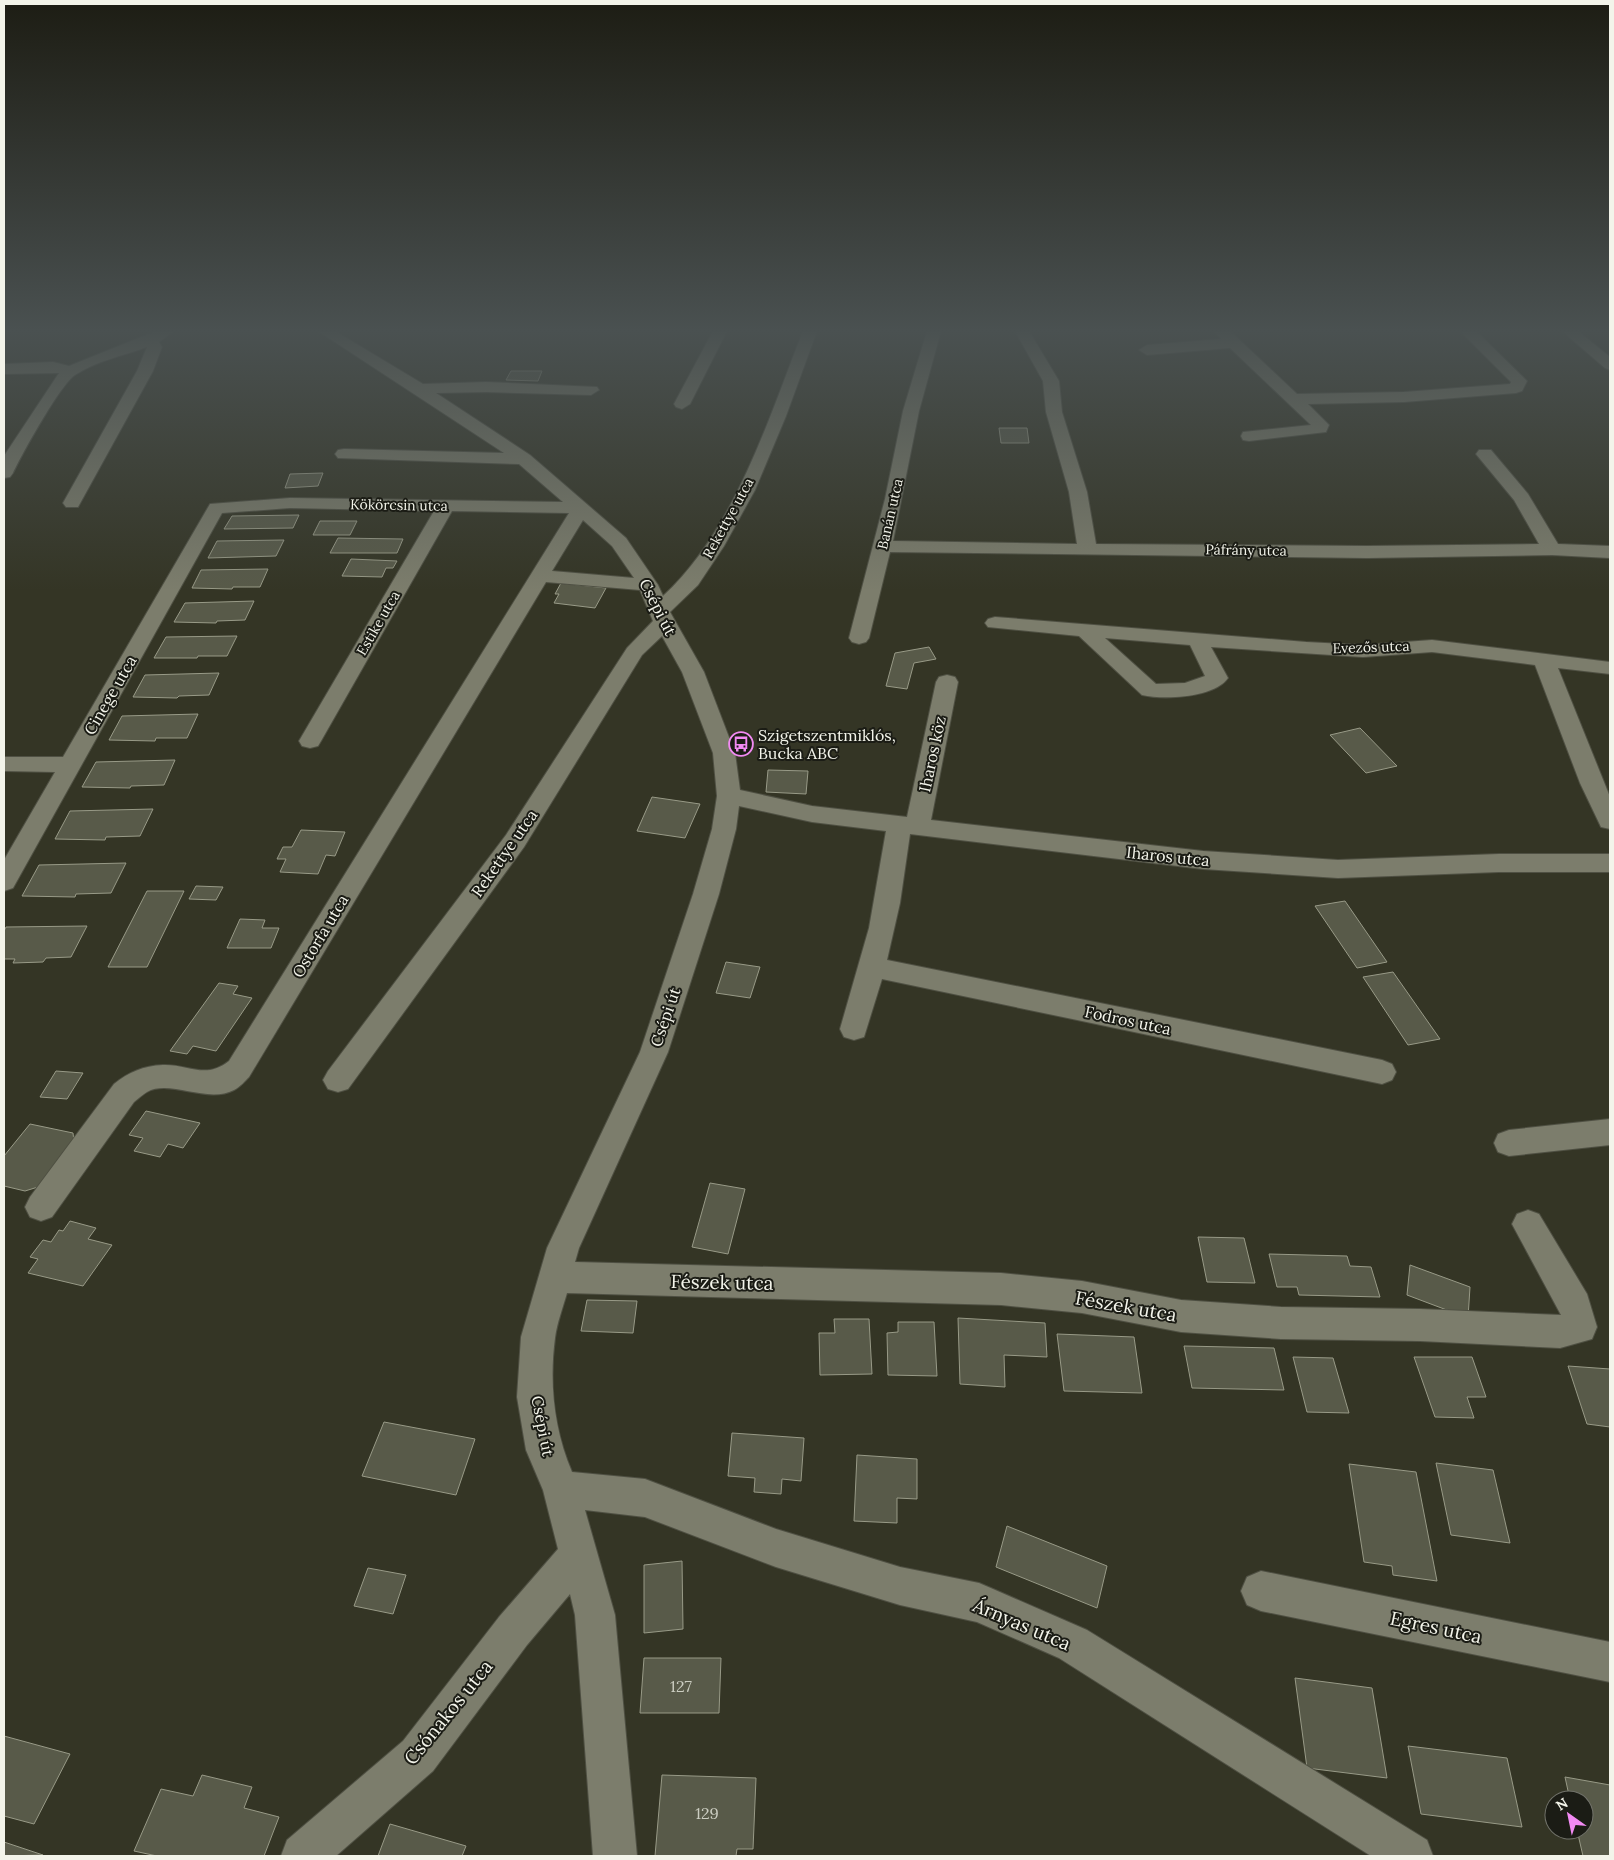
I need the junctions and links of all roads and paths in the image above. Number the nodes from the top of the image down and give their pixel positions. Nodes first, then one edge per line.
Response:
1 (35, 418) edge
2 (119, 418) edge
3 (462, 418) edge
4 (777, 418) edge
5 (910, 418) edge
6 (1056, 418) edge
7 (1313, 418) edge
8 (1249, 436) dead end
9 (344, 454) dead end
10 (1485, 454) dead end
11 (524, 459) junction
12 (4, 469) edge
13 (72, 503) dead end
14 (446, 506) junction
15 (216, 508) joint
16 (582, 508) junction
17 (882, 546) junction
18 (1087, 548) junction
19 (1552, 550) junction
20 (1610, 552) edge
21 (539, 576) junction
22 (648, 585) junction
23 (662, 616) junction
24 (995, 623) dead end
25 (1083, 629) junction
26 (859, 638) dead end
27 (1198, 641) junction
28 (1544, 660) junction
29 (1610, 668) edge
30 (947, 682) dead end
31 (310, 741) dead end
32 (4, 764) edge
33 (70, 765) junction
34 (730, 796) junction
35 (1610, 821) edge
36 (908, 826) junction
37 (1610, 863) edge
38 (4, 882) edge
39 (873, 967) junction
40 (854, 1029) dead end
41 (1382, 1072) dead end
42 (338, 1080) dead end
43 (1610, 1132) edge
44 (1509, 1143) dead end
45 (41, 1207) dead end
46 (1528, 1224) dead end
47 (555, 1278) junction
48 (561, 1489) junction
49 (579, 1554) junction
50 (1261, 1590) dead end
51 (1610, 1662) edge
52 (303, 1856) edge
53 (615, 1856) edge
54 (1412, 1856) edge

1 - 12 street
2 - 13 street
3 - 11 street, Csépi út
4 - 23 street, Rekettye utca
5 - 17 street, Banán utca
6 - 18 street
7 - 8 street
9 - 11 street
10 - 19 street
11 - 16 street, Csépi út
14 - 15 street, Kökörcsin utca
14 - 16 street, Kökörcsin utca
14 - 31 street, Estike utca
15 - 33 street, Cinege utca
16 - 21 street, Ostorfa utca
16 - 22 street, Csépi út
17 - 18 street, Páfrány utca
17 - 26 street, Banán utca
18 - 19 street, Páfrány utca
19 - 20 street, Páfrány utca
21 - 22 street
21 - 45 street, Ostorfa utca
22 - 23 street, Csépi út
23 - 34 street, Csépi út
23 - 42 street, Rekettye utca
24 - 25 street, Evezős utca
25 - 27 street, Evezős utca
25 - 27 street
27 - 28 street, Evezős utca
28 - 29 street, Evezős utca
28 - 35 street
30 - 36 street, Iharos köz
32 - 33 street
33 - 38 street, Cinege utca
34 - 36 street, Iharos utca
34 - 47 street, Csépi út
36 - 37 street, Iharos utca
36 - 39 street
39 - 40 street
39 - 41 street, Fodros utca
43 - 44 street
46 - 47 street, Fészek utca
47 - 48 street, Csépi út
48 - 49 street, Csépi út
48 - 54 street, Árnyas utca
49 - 52 street, Csónakos utca
49 - 53 street, Csépi út
50 - 51 street, Egres utca

